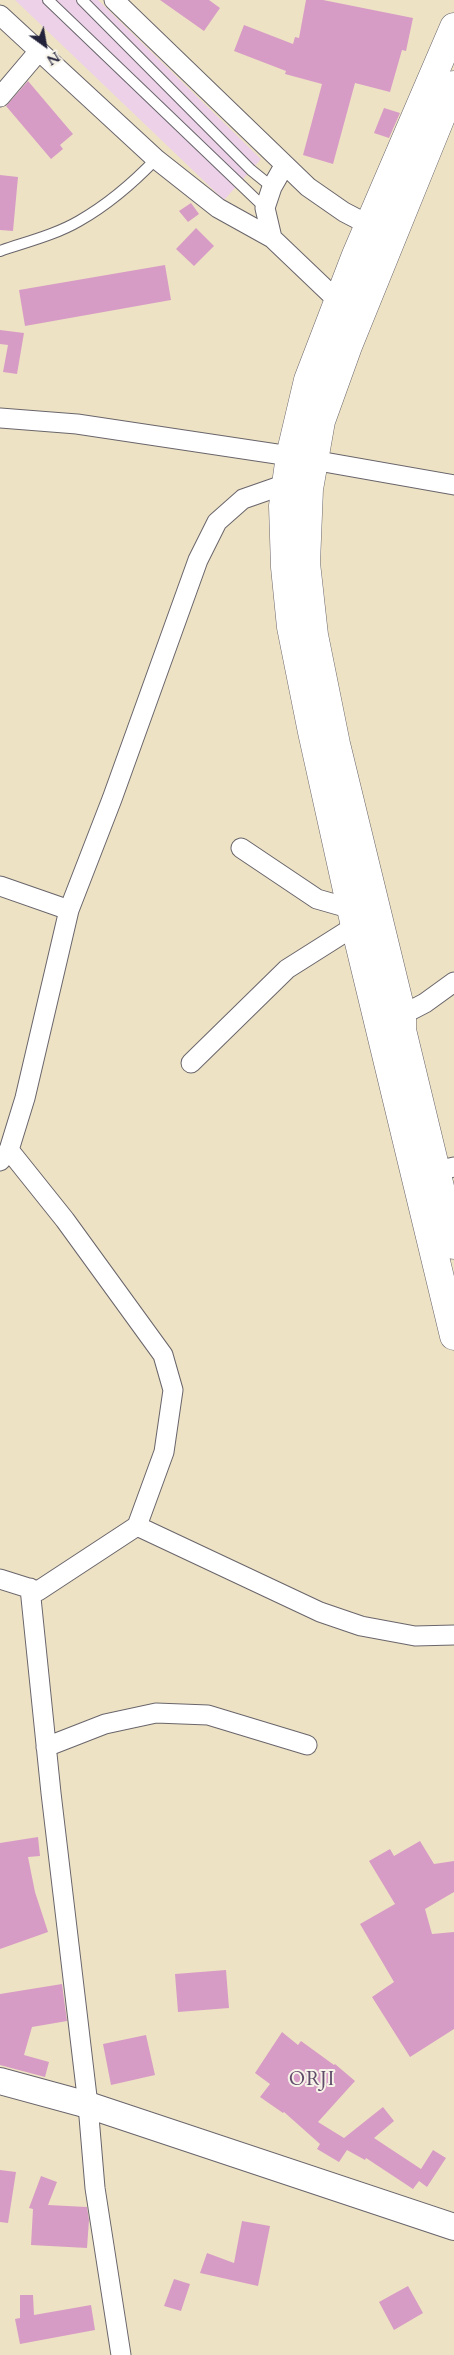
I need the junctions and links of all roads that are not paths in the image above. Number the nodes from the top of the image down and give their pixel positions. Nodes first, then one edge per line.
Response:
1 (48, 0) edge
2 (82, 0) edge
3 (114, 0) edge
4 (0, 15) edge
5 (454, 27) edge
6 (39, 52) junction
7 (454, 85) edge
8 (0, 97) edge
9 (156, 159) junction
10 (284, 166) junction
11 (272, 187) junction
12 (265, 208) junction
13 (369, 225) junction
14 (272, 238) junction
15 (0, 251) edge
16 (338, 301) junction
17 (0, 418) edge
18 (302, 458) junction
19 (286, 484) junction
20 (454, 485) edge
21 (241, 848) dead end
22 (0, 886) edge
23 (69, 910) junction
24 (354, 917) junction
25 (454, 982) edge
26 (402, 1015) junction
27 (191, 1062) dead end
28 (4, 1156) edge
29 (445, 1169) edge
30 (454, 1245) edge
31 (454, 1336) edge
32 (137, 1526) junction
33 (0, 1579) edge
34 (30, 1588) junction
35 (454, 1635) edge
36 (307, 1745) dead end
37 (46, 1747) junction
38 (0, 2081) edge
39 (88, 2105) junction
40 (454, 2227) edge
41 (122, 2355) edge

1 - 12 lane
2 - 11 lane
3 - 10 street
4 - 6 street
5 - 13 main road
6 - 8 street
6 - 9 street
7 - 18 main road
9 - 14 street
9 - 15 lane
10 - 11 street
10 - 13 street
11 - 12 street
12 - 14 street
13 - 16 main road
14 - 16 street
16 - 18 main road
17 - 18 street
18 - 19 main road
18 - 20 street
18 - 26 main road
19 - 23 street
19 - 24 main road
21 - 24 street
22 - 23 street
23 - 28 street
24 - 27 street
24 - 31 main road
25 - 26 street
26 - 29 main road
28 - 32 street
29 - 30 main road
32 - 34 street
32 - 35 street
33 - 34 street
34 - 37 street
36 - 37 street
37 - 39 street
38 - 39 main road
39 - 40 main road
39 - 41 street

